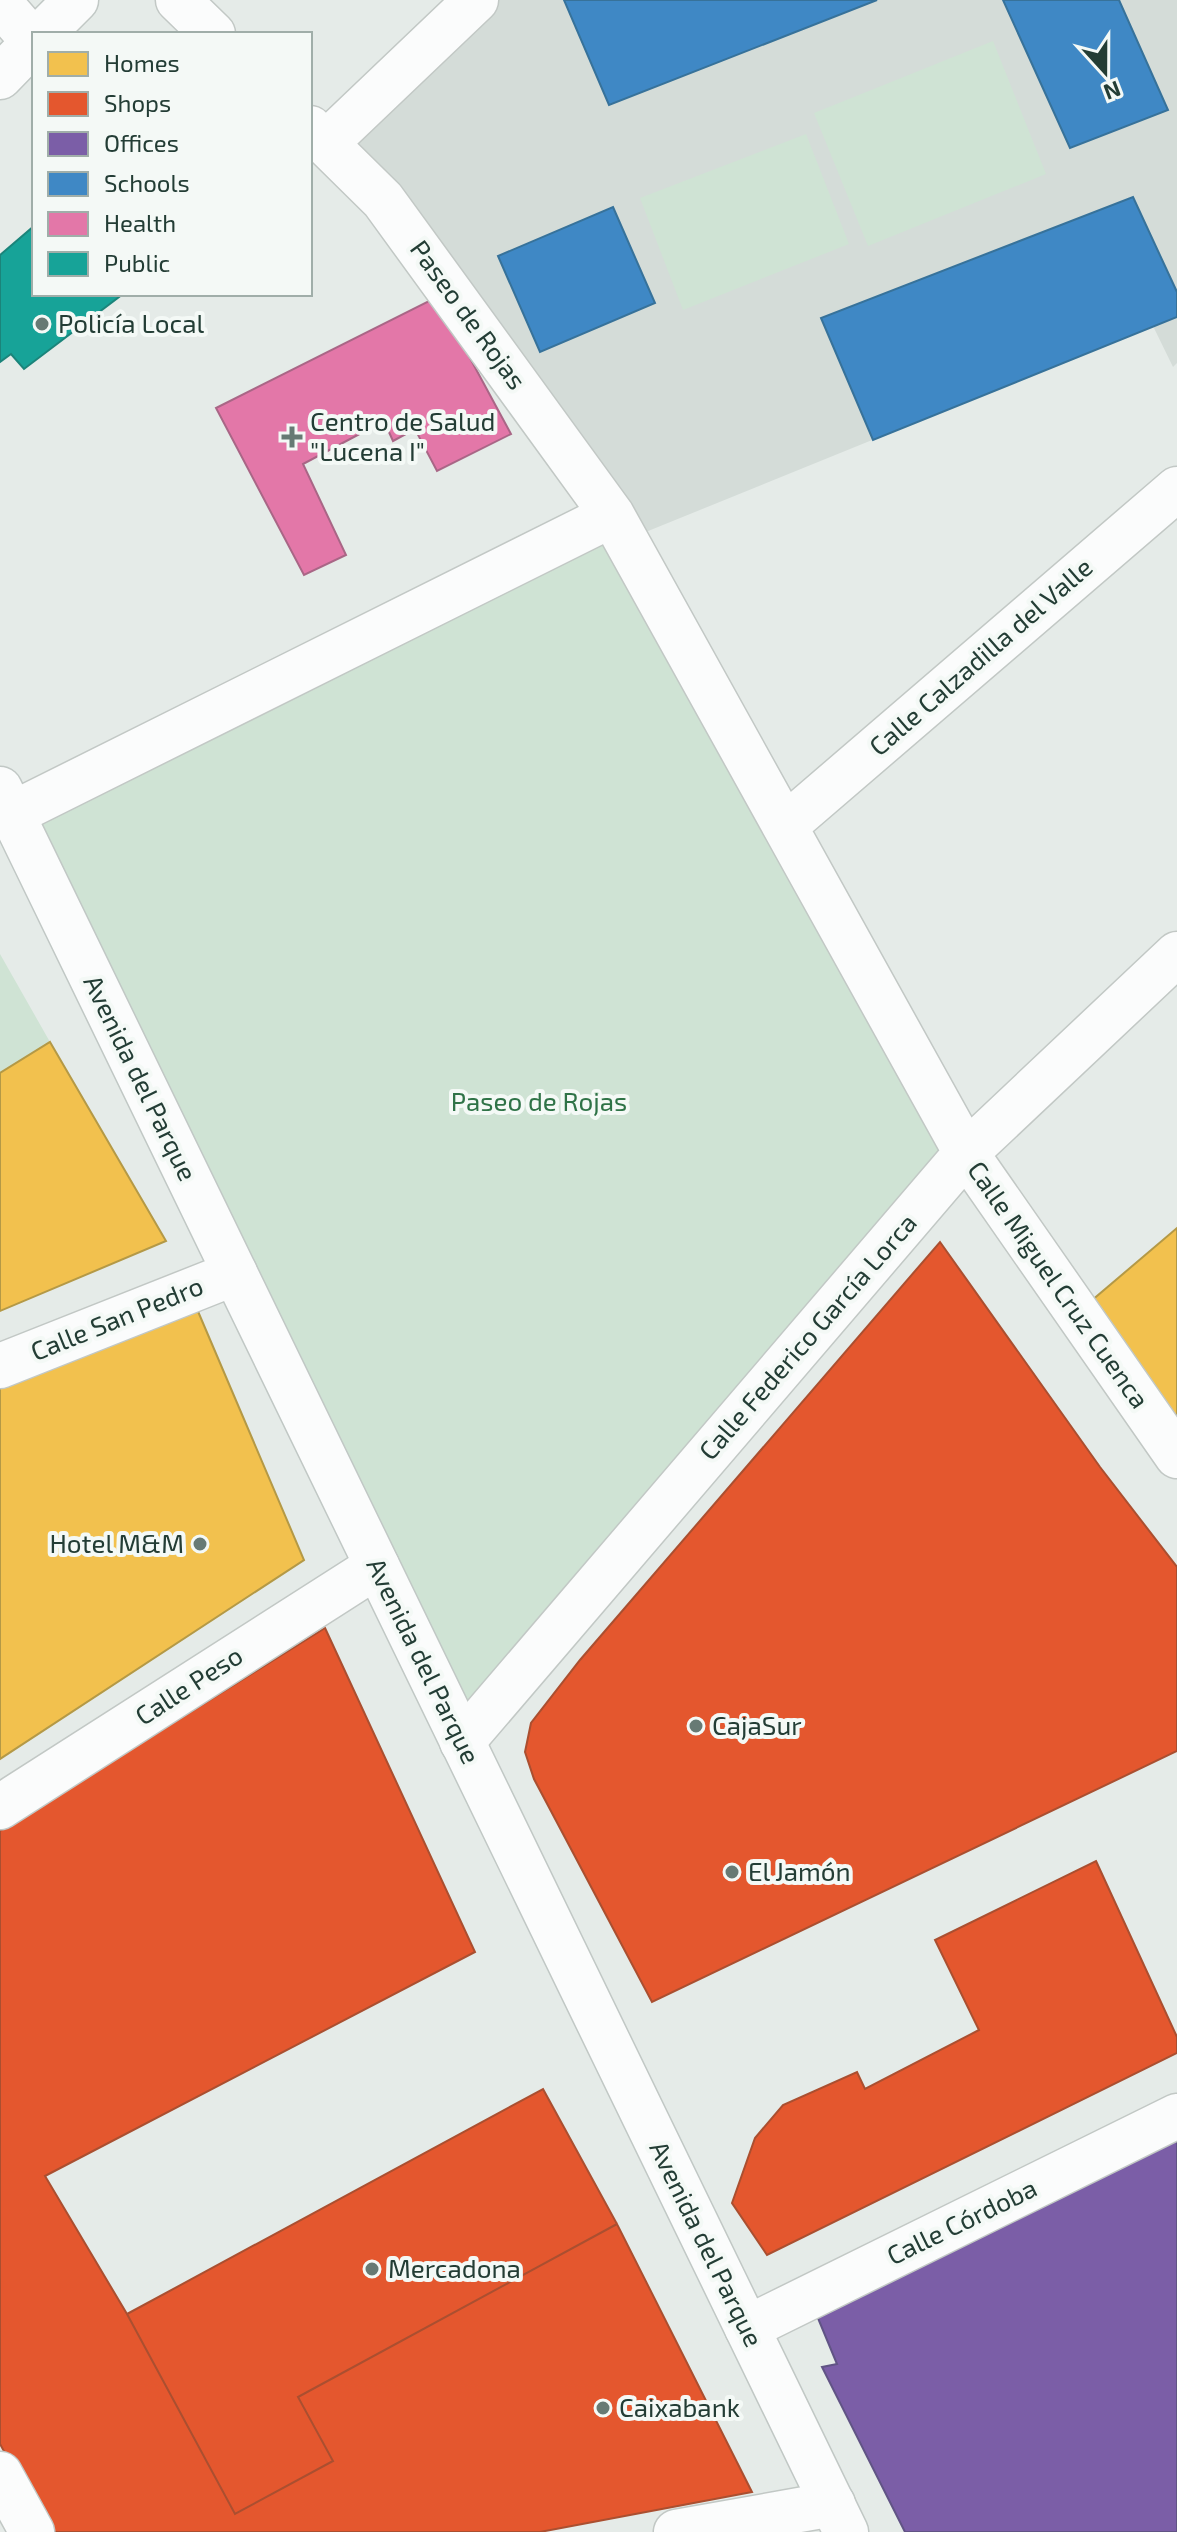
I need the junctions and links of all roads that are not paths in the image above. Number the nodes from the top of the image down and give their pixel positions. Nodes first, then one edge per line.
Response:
1 (76, 0) edge
2 (178, 0) edge
3 (476, 0) edge
4 (0, 3) edge
5 (44, 32) edge
6 (211, 32) edge
7 (32, 40) edge
8 (32, 44) edge
9 (0, 77) edge
10 (318, 135) edge
11 (1177, 489) edge
12 (612, 515) junction
13 (6, 802) edge
14 (785, 826) junction
15 (1177, 954) edge
16 (966, 1153) junction
17 (235, 1273) junction
18 (0, 1366) edge
19 (1177, 1456) edge
20 (377, 1566) junction
21 (462, 1742) junction
22 (0, 1807) edge
23 (1177, 2116) edge
24 (747, 2328) junction
25 (0, 2474) edge
26 (840, 2518) edge
27 (32, 2532) edge
28 (676, 2532) edge

1 - 5 street
2 - 6 street
3 - 10 street
4 - 7 street
8 - 9 street
10 - 12 street, Paseo de Rojas
11 - 14 street, Calle Calzadilla del Valle
12 - 13 street
12 - 14 street, Paseo de Rojas
13 - 17 street, Avenida del Parque
14 - 16 street, Paseo de Rojas
15 - 16 street, Calle Federico García Lorca
16 - 19 street, Calle Miguel Cruz Cuenca
16 - 21 street, Calle Federico García Lorca
17 - 18 street, Calle San Pedro
17 - 20 street, Avenida del Parque
20 - 21 street, Avenida del Parque
20 - 22 street, Calle Peso
21 - 24 street, Avenida del Parque
23 - 24 street, Calle Córdoba
24 - 26 street, Avenida del Parque
25 - 27 street
26 - 28 street

